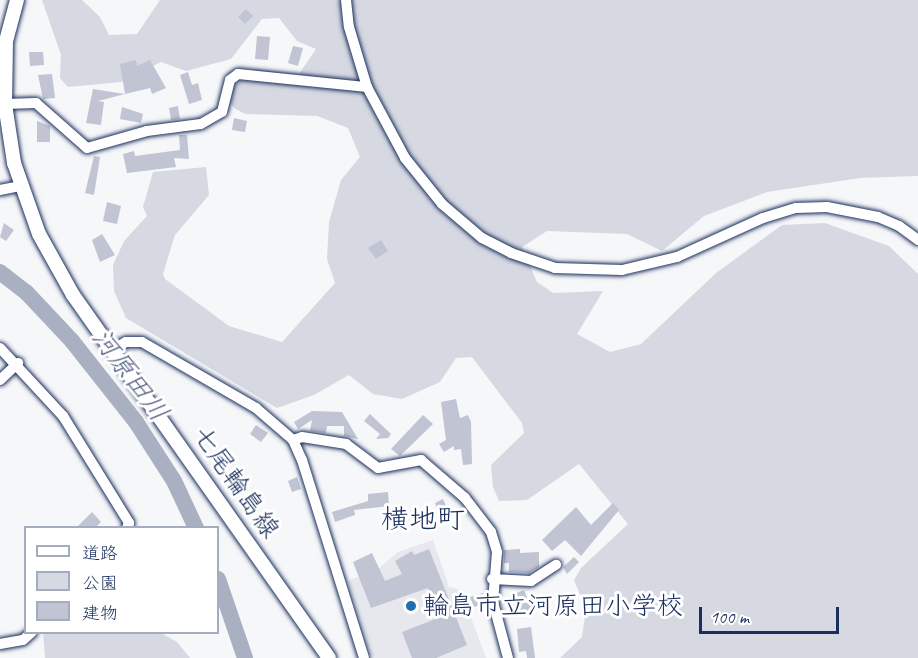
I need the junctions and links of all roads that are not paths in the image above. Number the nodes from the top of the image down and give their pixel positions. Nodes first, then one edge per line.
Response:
1 (17, 0) edge
2 (346, 0) edge
3 (3, 35) edge
4 (367, 87) junction
5 (5, 104) junction
6 (20, 186) junction
7 (0, 190) edge
8 (918, 240) edge
9 (0, 348) edge
10 (112, 350) junction
11 (18, 363) junction
12 (0, 380) edge
13 (292, 440) junction
14 (128, 526) edge
15 (556, 565) dead end
16 (492, 579) junction
17 (31, 634) edge
18 (0, 644) edge
19 (329, 658) edge
20 (364, 658) edge
21 (508, 658) edge

1 - 3 main road, 七尾輪島線
2 - 4 street
3 - 5 main road, 七尾輪島線
4 - 5 street
4 - 8 street
5 - 6 main road, 七尾輪島線
6 - 7 street
6 - 10 main road, 七尾輪島線
9 - 11 street
10 - 13 street
10 - 19 main road, 七尾輪島線
11 - 12 street
11 - 14 street
13 - 16 street
13 - 20 street
15 - 16 street
16 - 21 street
17 - 18 street

